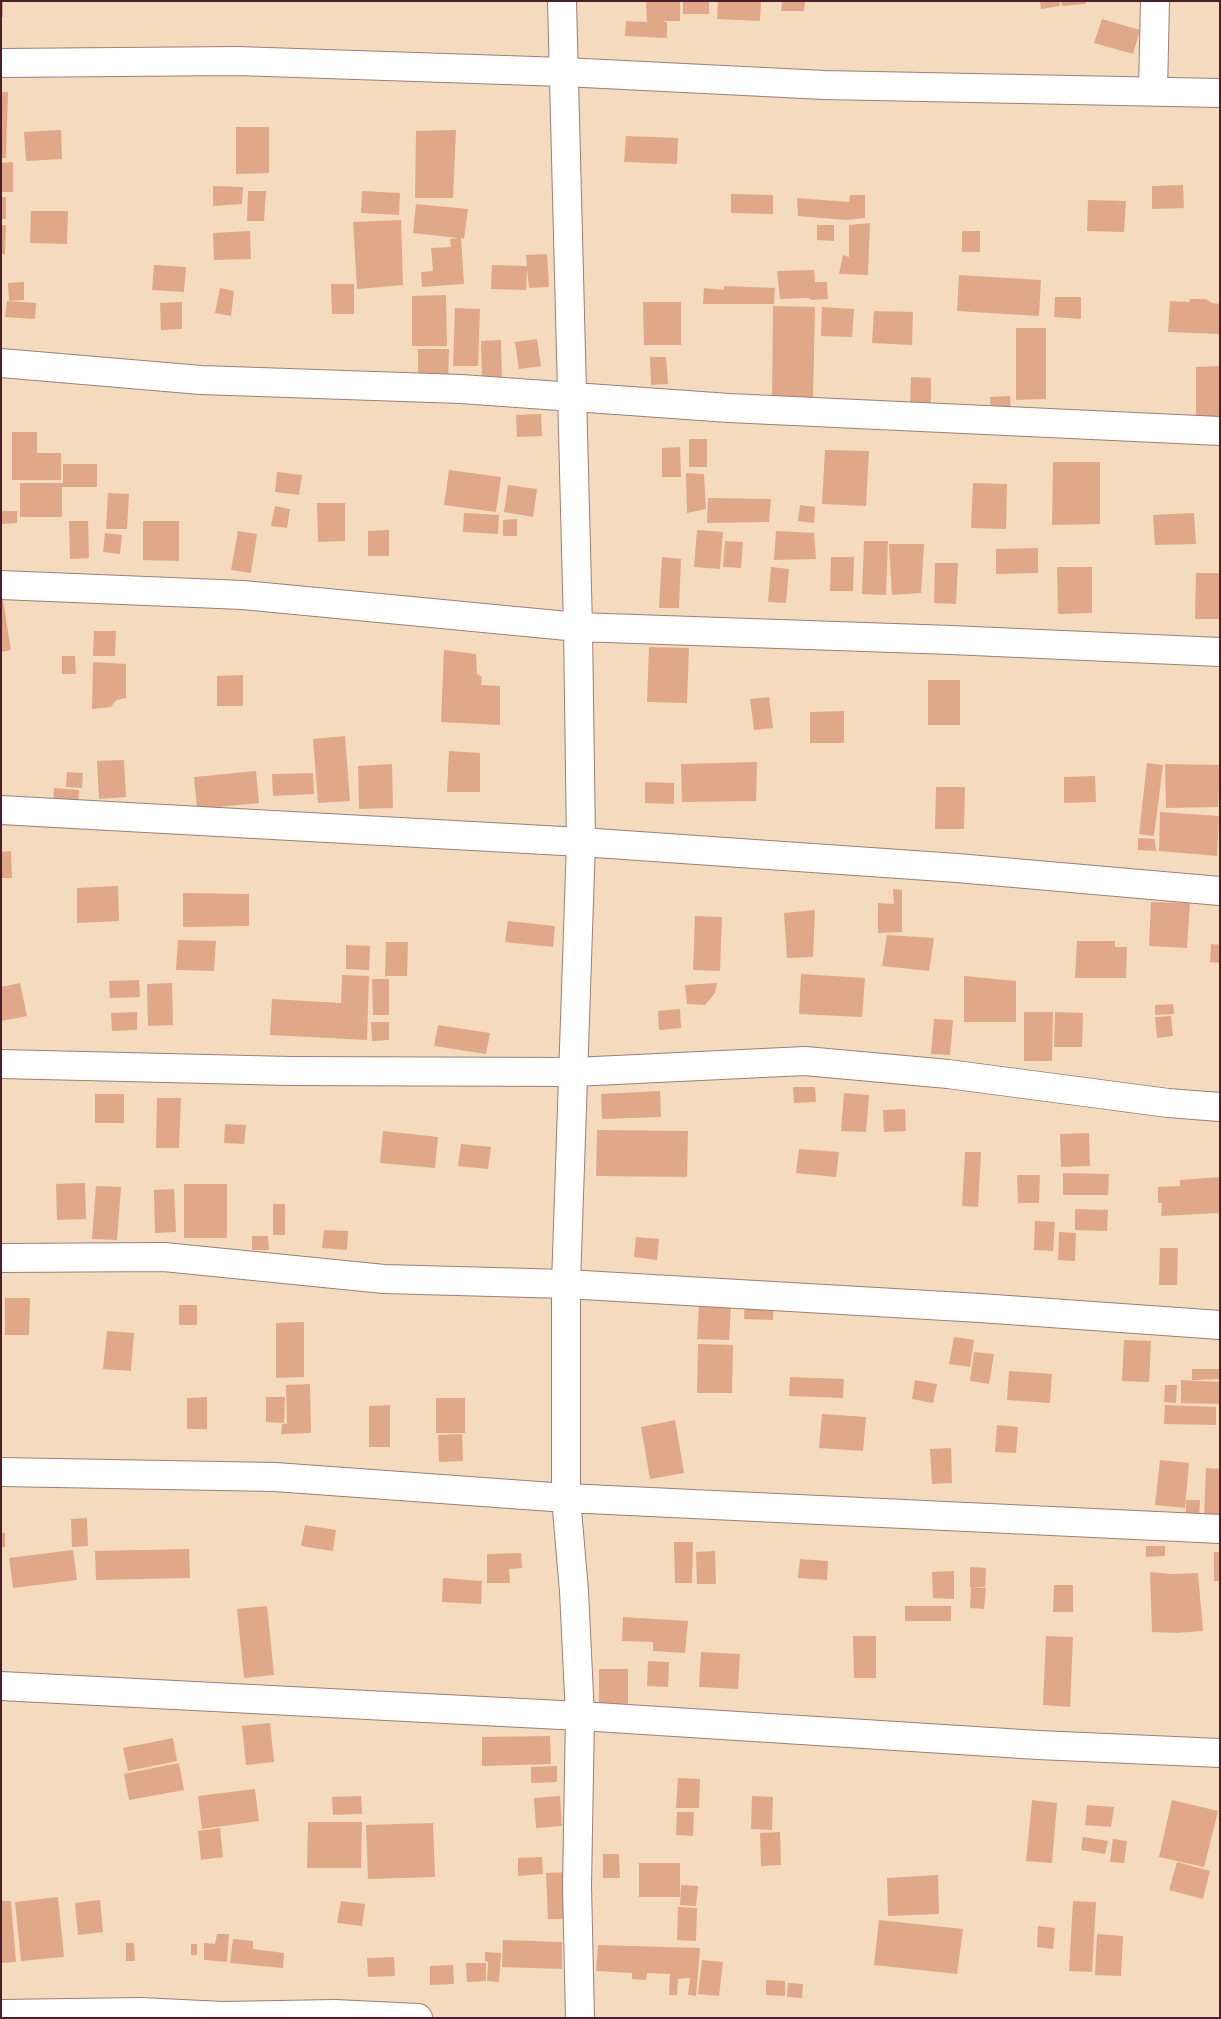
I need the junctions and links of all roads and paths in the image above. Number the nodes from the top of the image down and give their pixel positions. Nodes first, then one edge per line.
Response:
1 (562, 1) edge
2 (1155, 1) edge
3 (1, 63) edge
4 (564, 72) junction
5 (1153, 91) junction
6 (1220, 93) edge
7 (1, 363) edge
8 (572, 396) junction
9 (1220, 431) edge
10 (1, 585) edge
11 (578, 627) junction
12 (1220, 652) edge
13 (1, 810) edge
14 (581, 842) junction
15 (1220, 891) edge
16 (1, 1064) edge
17 (574, 1072) junction
18 (1220, 1107) edge
19 (1, 1258) edge
20 (566, 1284) junction
21 (1220, 1325) edge
22 (1, 1472) edge
23 (566, 1498) junction
24 (1220, 1529) edge
25 (1, 1686) edge
26 (580, 1716) junction
27 (1220, 1753) edge
28 (6, 2015) edge
29 (223, 2017) edge
30 (418, 2018) edge
31 (580, 2018) edge

1 - 4 street
2 - 5 street
3 - 4 street
4 - 5 street
4 - 8 street
5 - 6 street
7 - 8 street
8 - 9 street
8 - 11 street
10 - 11 street
11 - 12 street
11 - 14 street
13 - 14 street
14 - 15 street
14 - 17 street
16 - 17 street
17 - 18 street
17 - 20 street
19 - 20 street
20 - 21 street
20 - 23 street
22 - 23 street
23 - 24 street
23 - 26 street
25 - 26 street
26 - 27 street
26 - 31 street
28 - 29 street
29 - 30 street

